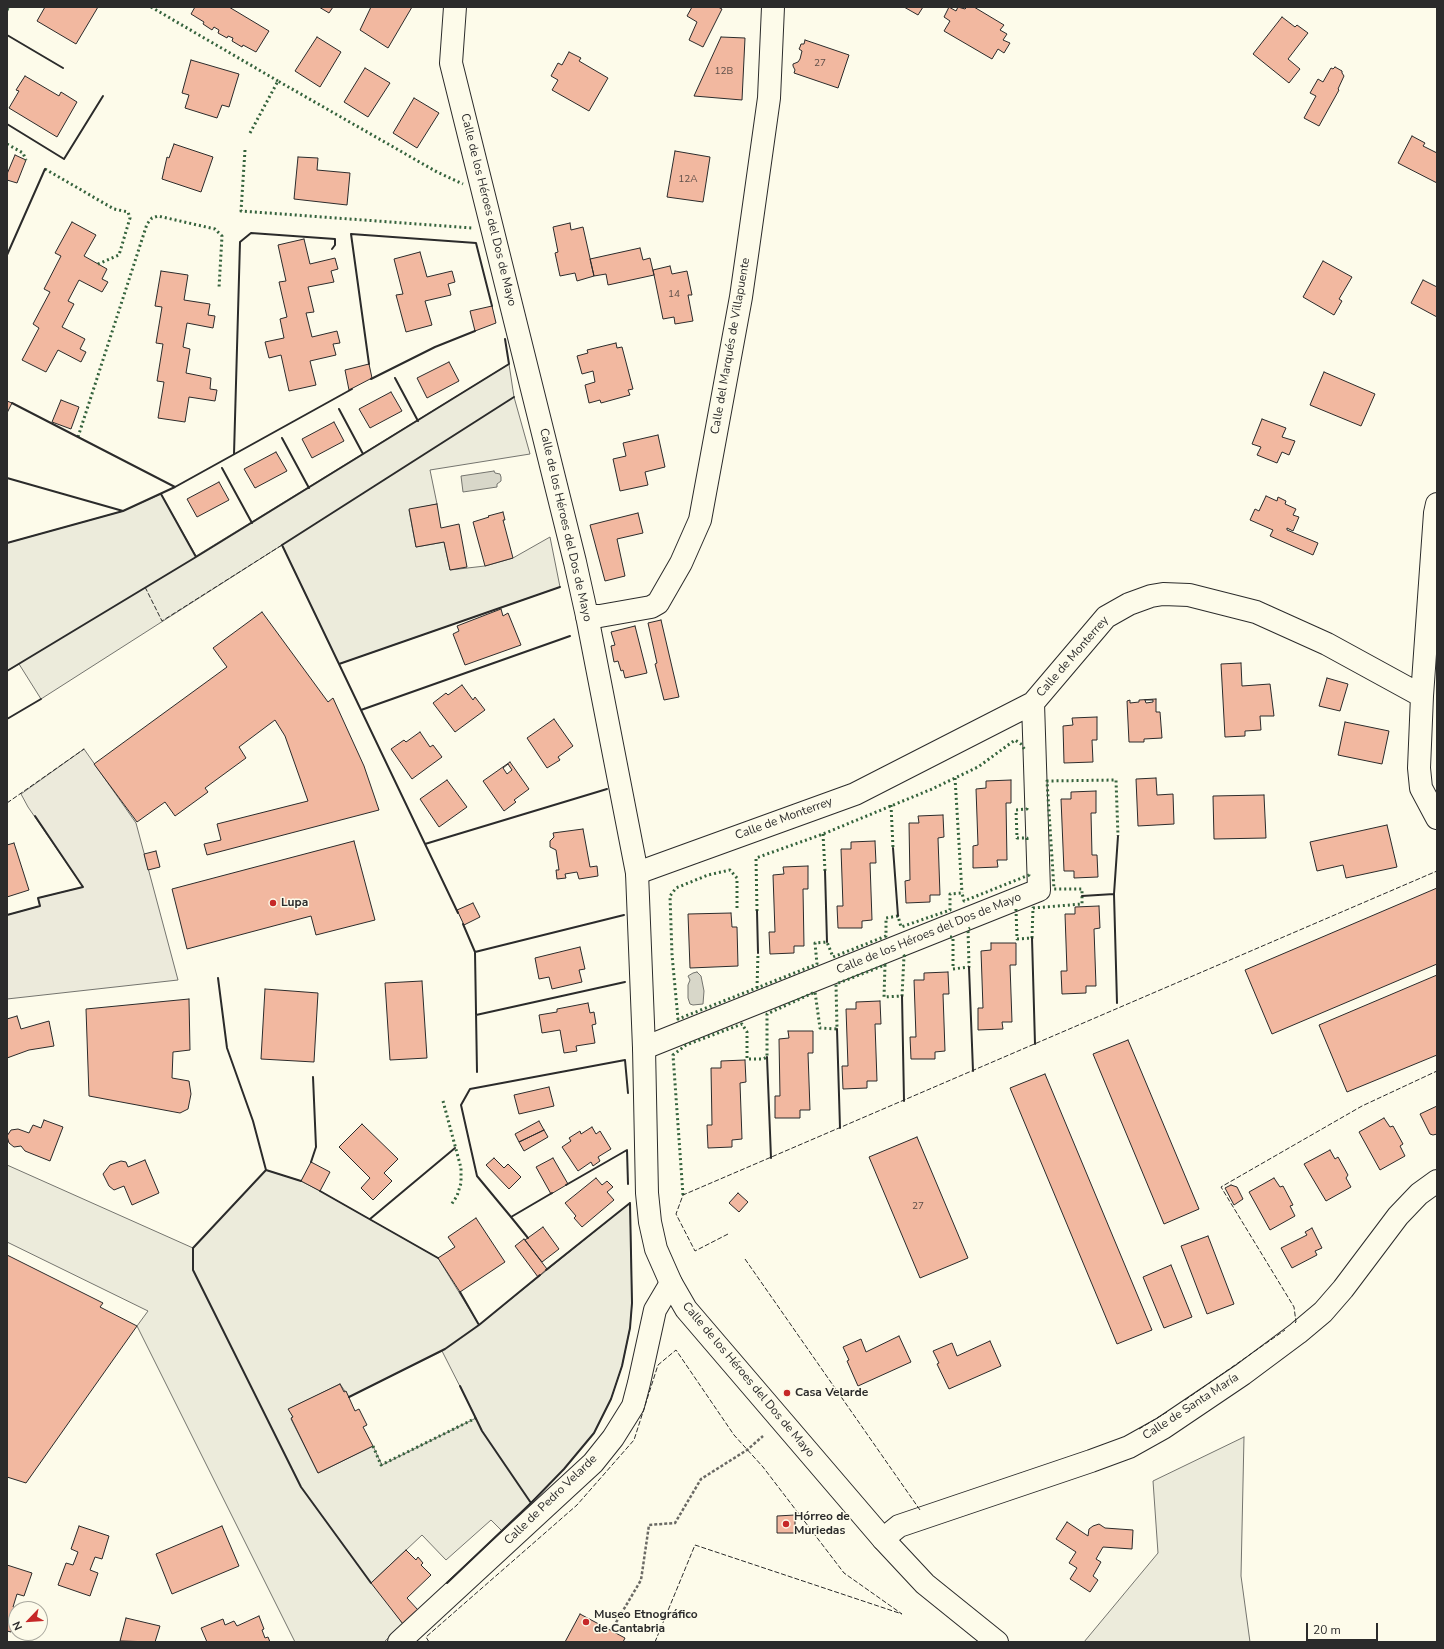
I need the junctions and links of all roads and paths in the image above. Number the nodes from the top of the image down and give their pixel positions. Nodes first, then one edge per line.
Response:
1 (455, 7) edge
2 (773, 7) edge
3 (1437, 504) edge
4 (587, 616) junction
5 (1422, 696) junction
6 (1033, 703) junction
7 (1437, 818) edge
8 (637, 873) junction
9 (644, 1048) junction
10 (1437, 1181) edge
11 (671, 1283) junction
12 (780, 1421) junction
13 (883, 1539) junction
14 (611, 1631) dead end
15 (399, 1642) edge
16 (997, 1642) edge

1 - 4 street, Calle de los Héroes del Dos de Mayo
2 - 4 street, Calle del Marqués de Villapuente
3 - 5 street
4 - 8 street, Calle de los Héroes del Dos de Mayo
5 - 6 street, Calle de Monterrey
5 - 7 street
6 - 8 street, Calle de Monterrey
6 - 9 street, Calle de los Héroes del Dos de Mayo
8 - 9 street, Calle de los Héroes del Dos de Mayo
9 - 11 street, Calle de los Héroes del Dos de Mayo
10 - 13 street, Calle de Santa María
11 - 12 street, Calle de los Héroes del Dos de Mayo
11 - 15 street, Calle de Pedro Velarde
12 - 13 street, Calle de los Héroes del Dos de Mayo
12 - 14 path
13 - 16 street, Calle de los Héroes del Dos de Mayo

